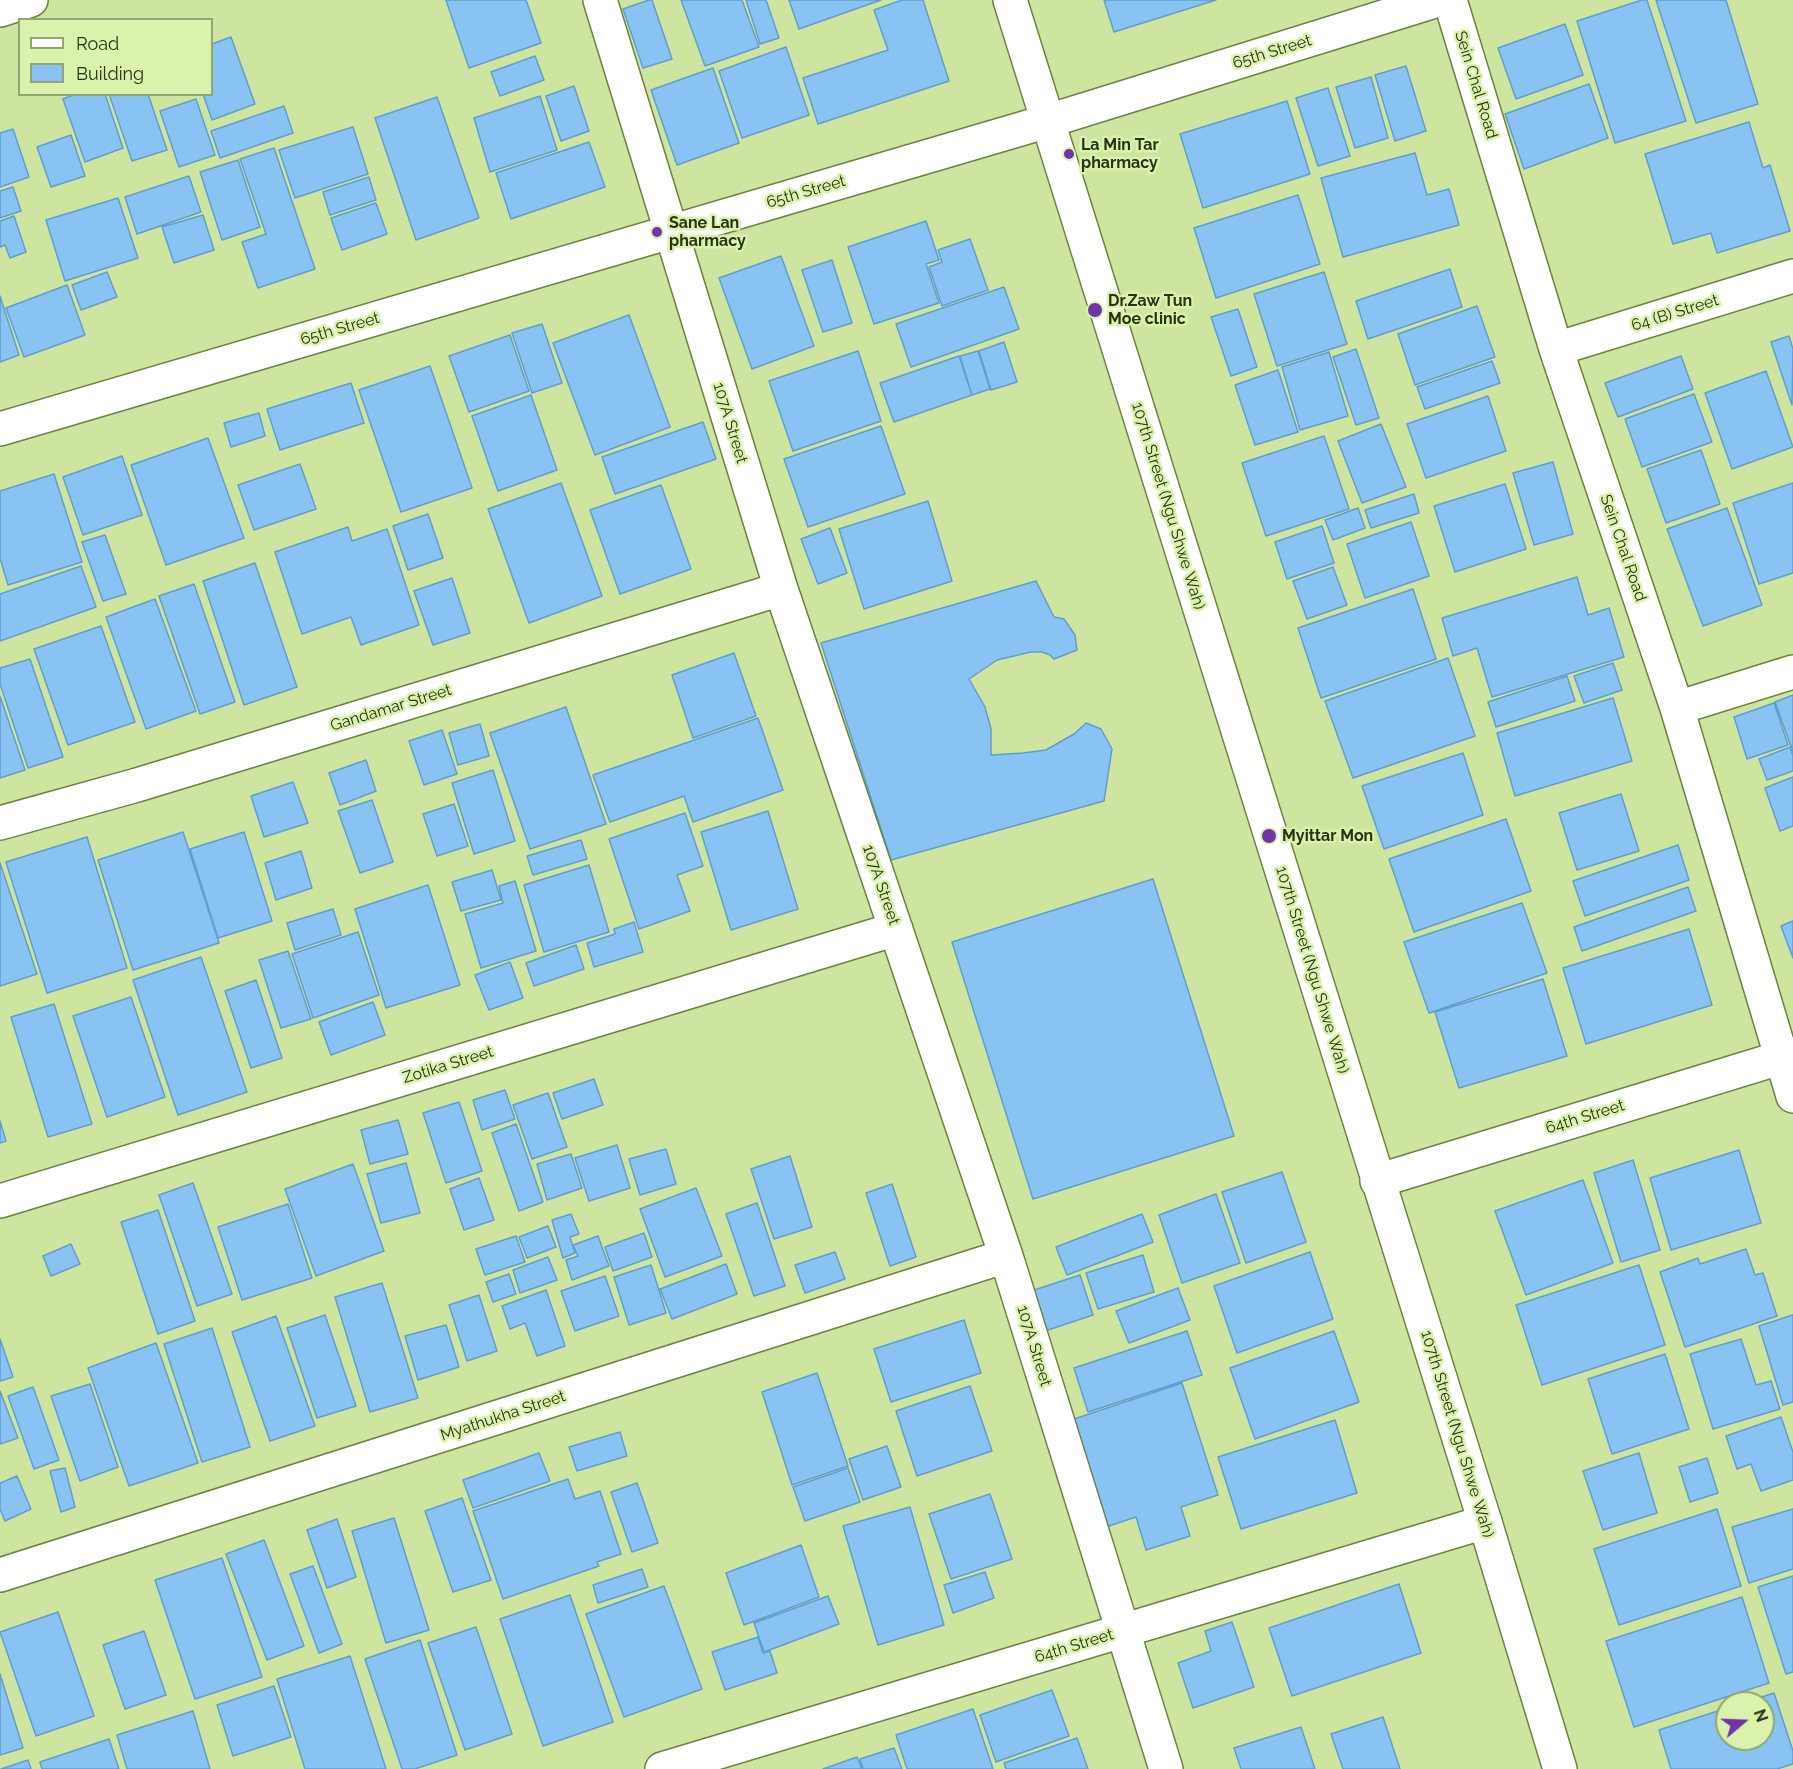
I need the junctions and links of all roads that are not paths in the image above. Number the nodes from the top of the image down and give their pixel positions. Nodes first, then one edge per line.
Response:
1 (31, 0) edge
2 (600, 0) edge
3 (1010, 0) edge
4 (1438, 0) edge
5 (1450, 0) edge
6 (0, 10) edge
7 (1048, 121) junction
8 (671, 231) junction
9 (1793, 276) edge
10 (1556, 349) junction
11 (0, 429) edge
12 (781, 589) junction
13 (1793, 672) edge
14 (1677, 708) junction
15 (0, 823) edge
16 (896, 929) junction
17 (1787, 1056) edge
18 (1793, 1096) edge
19 (1377, 1181) junction
20 (0, 1201) edge
21 (1006, 1256) junction
22 (1485, 1522) junction
23 (0, 1575) edge
24 (1122, 1632) junction
25 (662, 1769) edge
26 (1166, 1769) edge
27 (1560, 1769) edge

1 - 6 street
2 - 8 street, 107A Street
3 - 7 street, 107th Street (Ngu Shwe Wah)
4 - 7 street, 65th Street
5 - 10 street, Sein Chal Road
7 - 8 street, 65th Street
7 - 19 street, 107th Street (Ngu Shwe Wah)
8 - 11 street, 65th Street
8 - 12 street, 107A Street
9 - 10 street, 64 (B) Street
10 - 14 street, Sein Chal Road
12 - 15 street, Gandamar Street
12 - 16 street, 107A Street
13 - 14 street
14 - 17 street, Sein Chal Road
16 - 20 street, Zotika Street
16 - 21 street, 107A Street
17 - 18 street, Sein Chal Road
17 - 19 street, 64th Street
19 - 22 street, 107th Street (Ngu Shwe Wah)
21 - 23 street, Myathukha Street
21 - 24 street, 107A Street
22 - 24 street, 64th Street
22 - 27 street, 107th Street (Ngu Shwe Wah)
24 - 25 street, 64th Street
24 - 26 street, 107A Street

